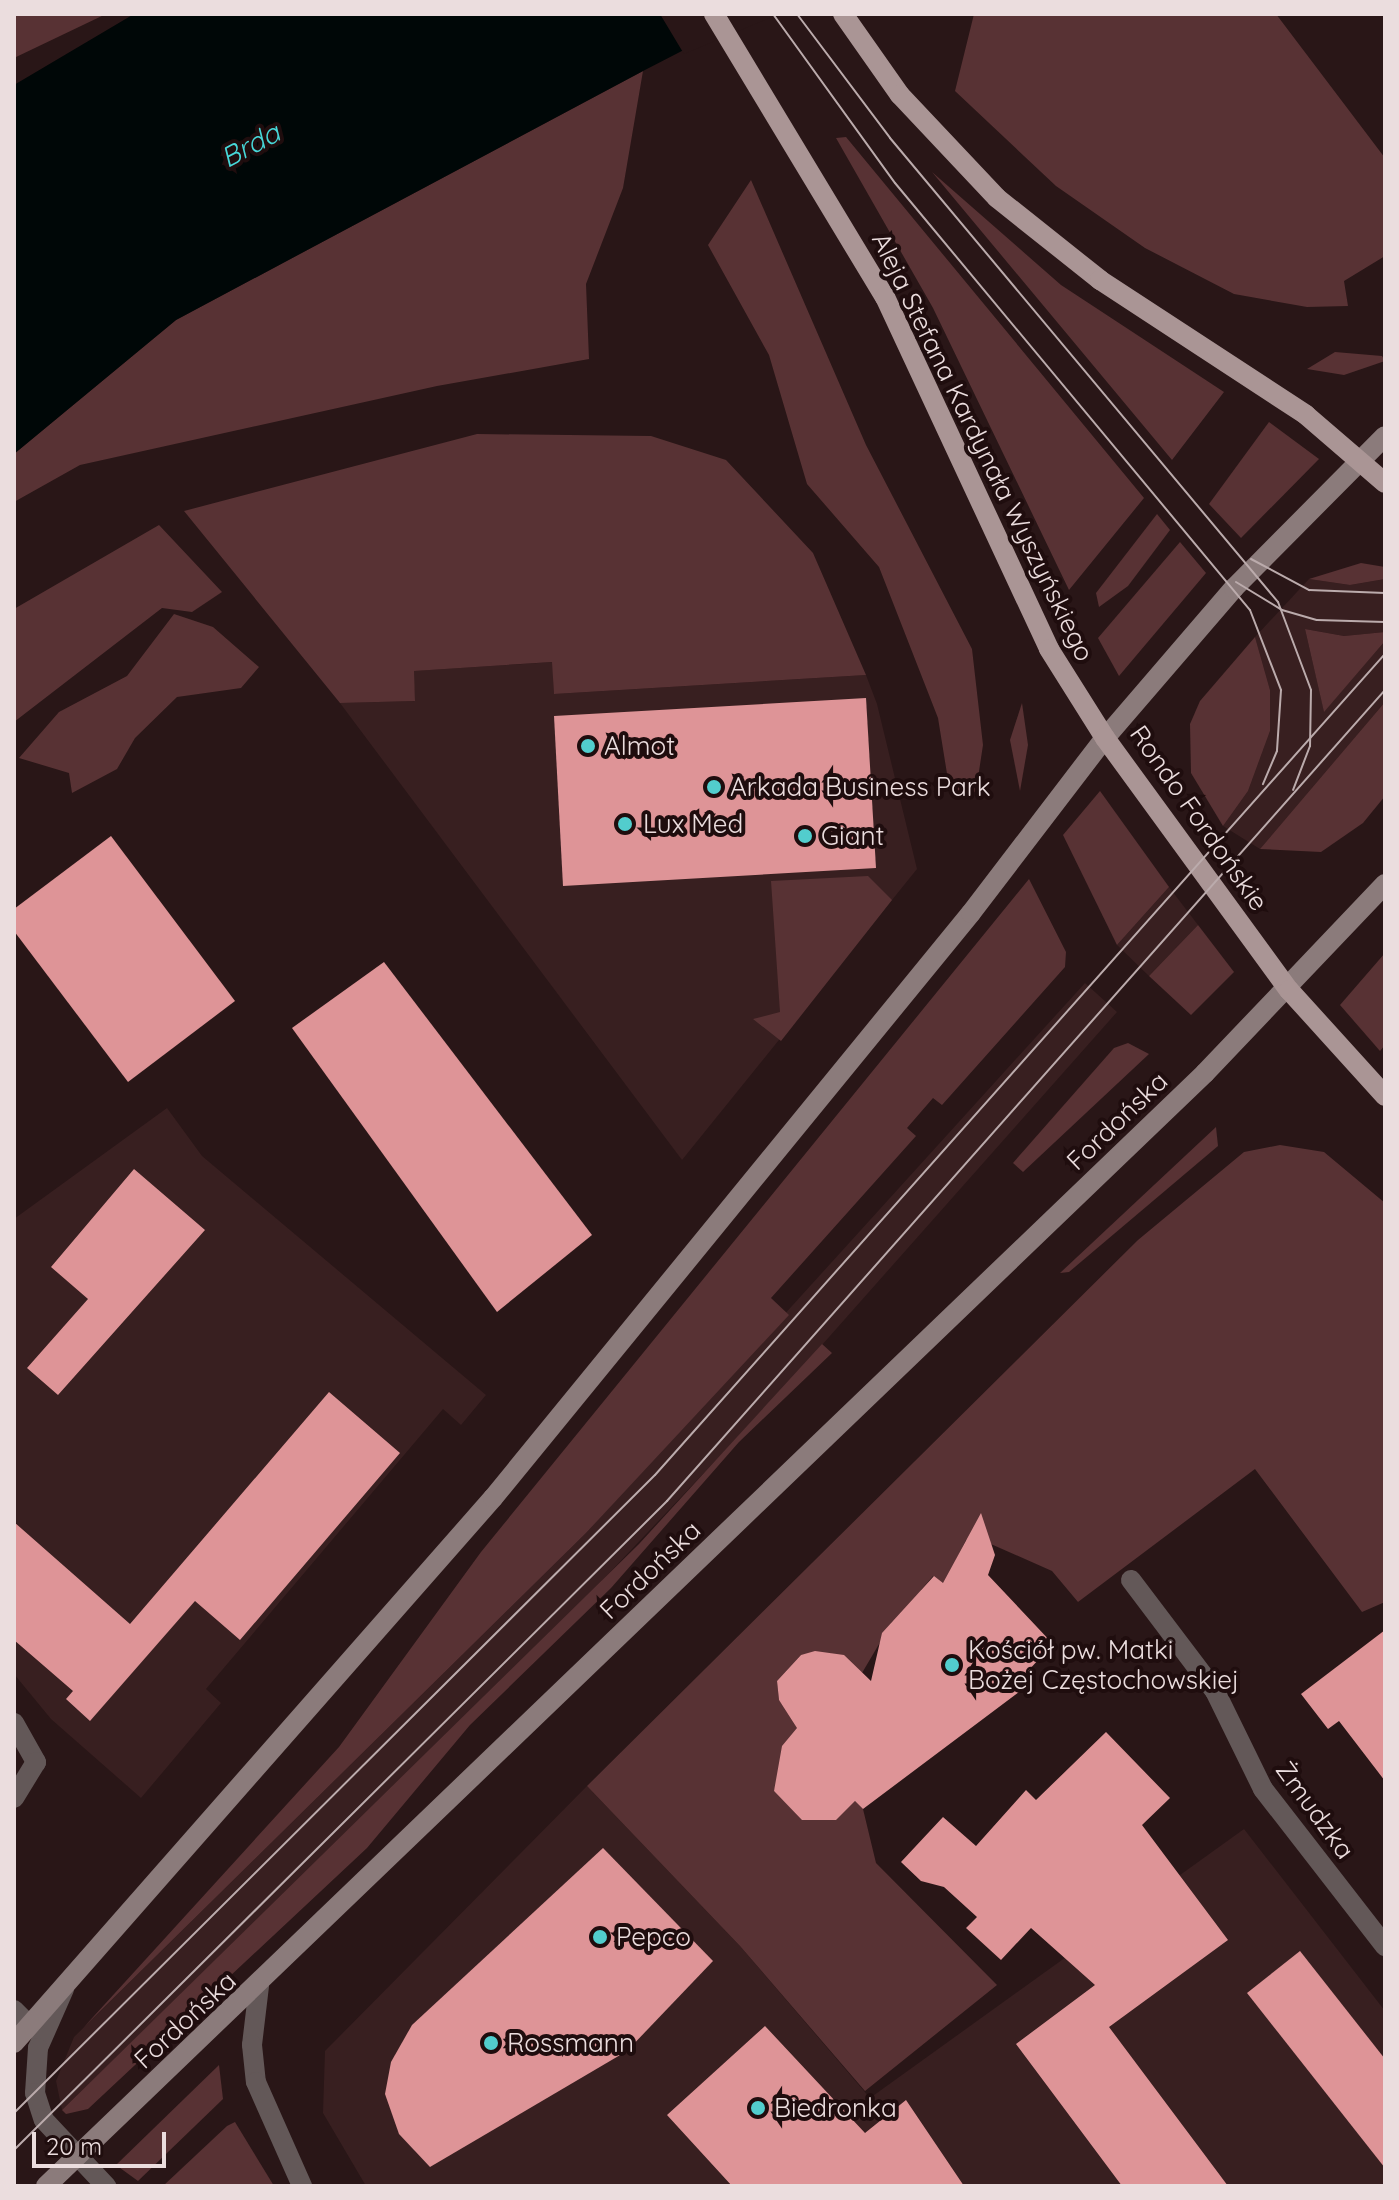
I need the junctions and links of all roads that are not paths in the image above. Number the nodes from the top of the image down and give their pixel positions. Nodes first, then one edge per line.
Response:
1 (714, 14) edge
2 (843, 14) edge
3 (1385, 436) edge
4 (1360, 459) junction
5 (1385, 483) edge
6 (1105, 738) junction
7 (1385, 884) edge
8 (1289, 990) junction
9 (1385, 1096) edge
10 (1131, 1580) dead end
11 (14, 1723) edge
12 (14, 1798) edge
13 (1385, 1946) edge
14 (259, 1986) junction
15 (64, 1989) junction
16 (14, 2010) edge
17 (30, 2026) junction
18 (14, 2043) edge
19 (74, 2159) junction
20 (46, 2186) edge
21 (106, 2186) edge
22 (302, 2186) edge

1 - 6 main road, Aleja Stefana Kardynała Wyszyńskiego
2 - 4 main road
3 - 4 main road, Rondo Fordońskie
4 - 5 main road
4 - 6 main road, Rondo Fordońskie
6 - 8 main road, Rondo Fordońskie
6 - 15 main road
7 - 8 main road
8 - 9 main road
8 - 14 main road, Fordońska
10 - 13 street, Żmudzka
11 - 12 street
14 - 19 main road, Fordońska
14 - 22 street
15 - 17 main road
15 - 19 street
16 - 17 street
17 - 18 main road
19 - 20 main road, Fordońska
19 - 21 street

